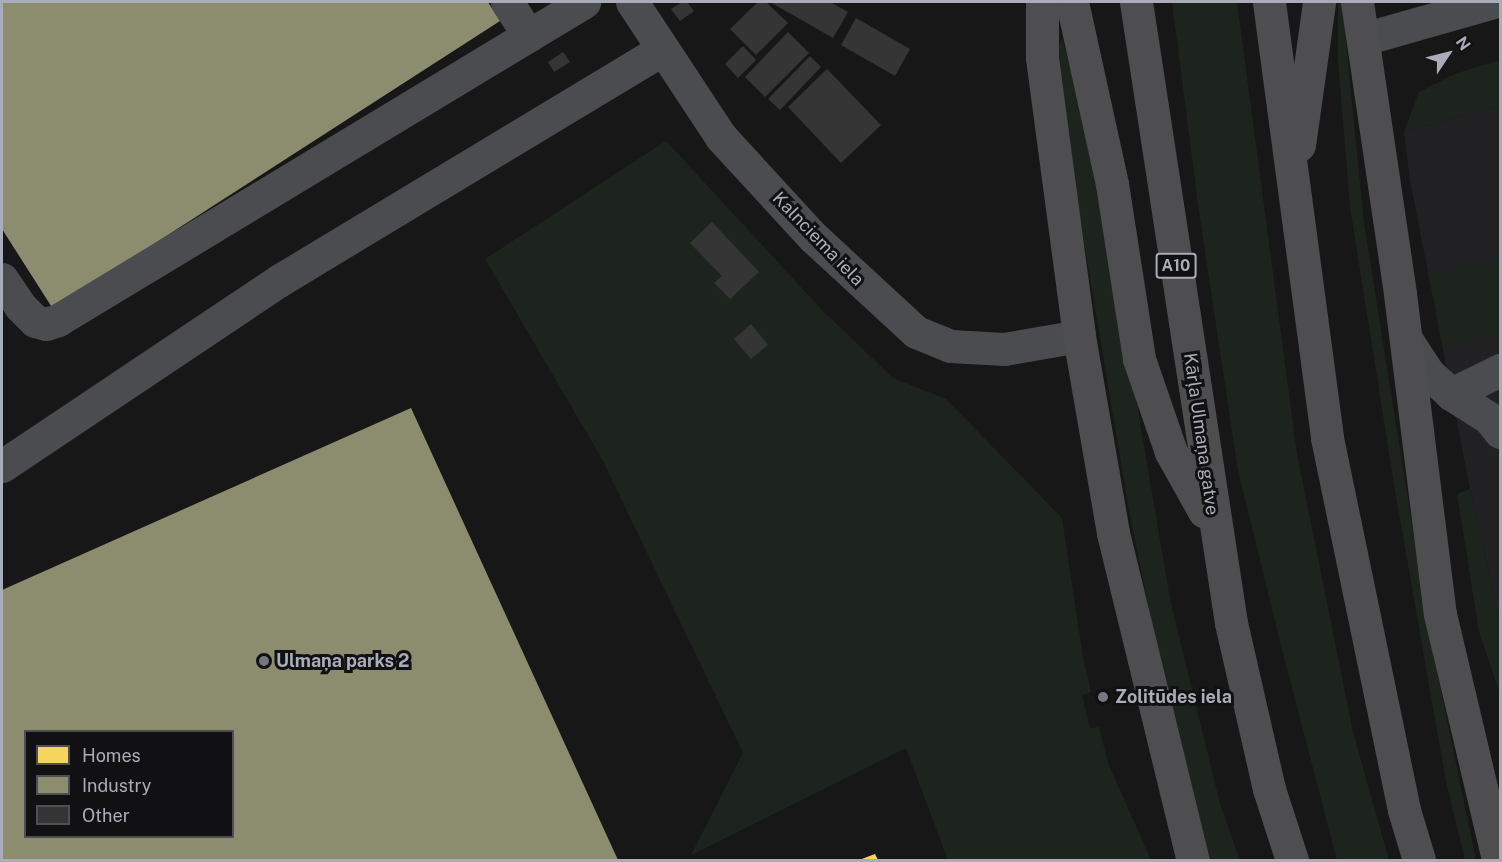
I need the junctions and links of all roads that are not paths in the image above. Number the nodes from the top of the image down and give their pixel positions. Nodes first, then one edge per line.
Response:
1 (507, 2) edge
2 (584, 2) edge
3 (632, 2) edge
4 (1042, 2) edge
5 (1072, 2) edge
6 (1136, 2) edge
7 (1269, 2) edge
8 (1319, 2) edge
9 (1357, 2) edge
10 (1494, 2) edge
11 (529, 36) junction
12 (1363, 39) junction
13 (662, 50) junction
14 (1293, 189) junction
15 (2, 279) edge
16 (1080, 336) junction
17 (1406, 339) junction
18 (1500, 370) edge
19 (1451, 394) junction
20 (1500, 432) edge
21 (2, 466) edge
22 (1215, 531) junction
23 (1193, 861) edge
24 (1292, 861) edge
25 (1419, 861) edge
26 (1498, 861) edge

1 - 11 street
2 - 11 street
3 - 13 street, Kalnciema iela
4 - 16 highway
5 - 22 highway
6 - 22 highway, Kārļa Ulmaņa gatve / A10
7 - 14 highway
8 - 14 highway
9 - 12 highway
10 - 12 street
11 - 15 street
12 - 17 highway
13 - 16 street, Kalnciema iela
13 - 21 street
14 - 25 highway
16 - 23 highway
17 - 19 street
17 - 26 highway
18 - 19 street
19 - 20 street
22 - 24 highway, Kārļa Ulmaņa gatve / A10

